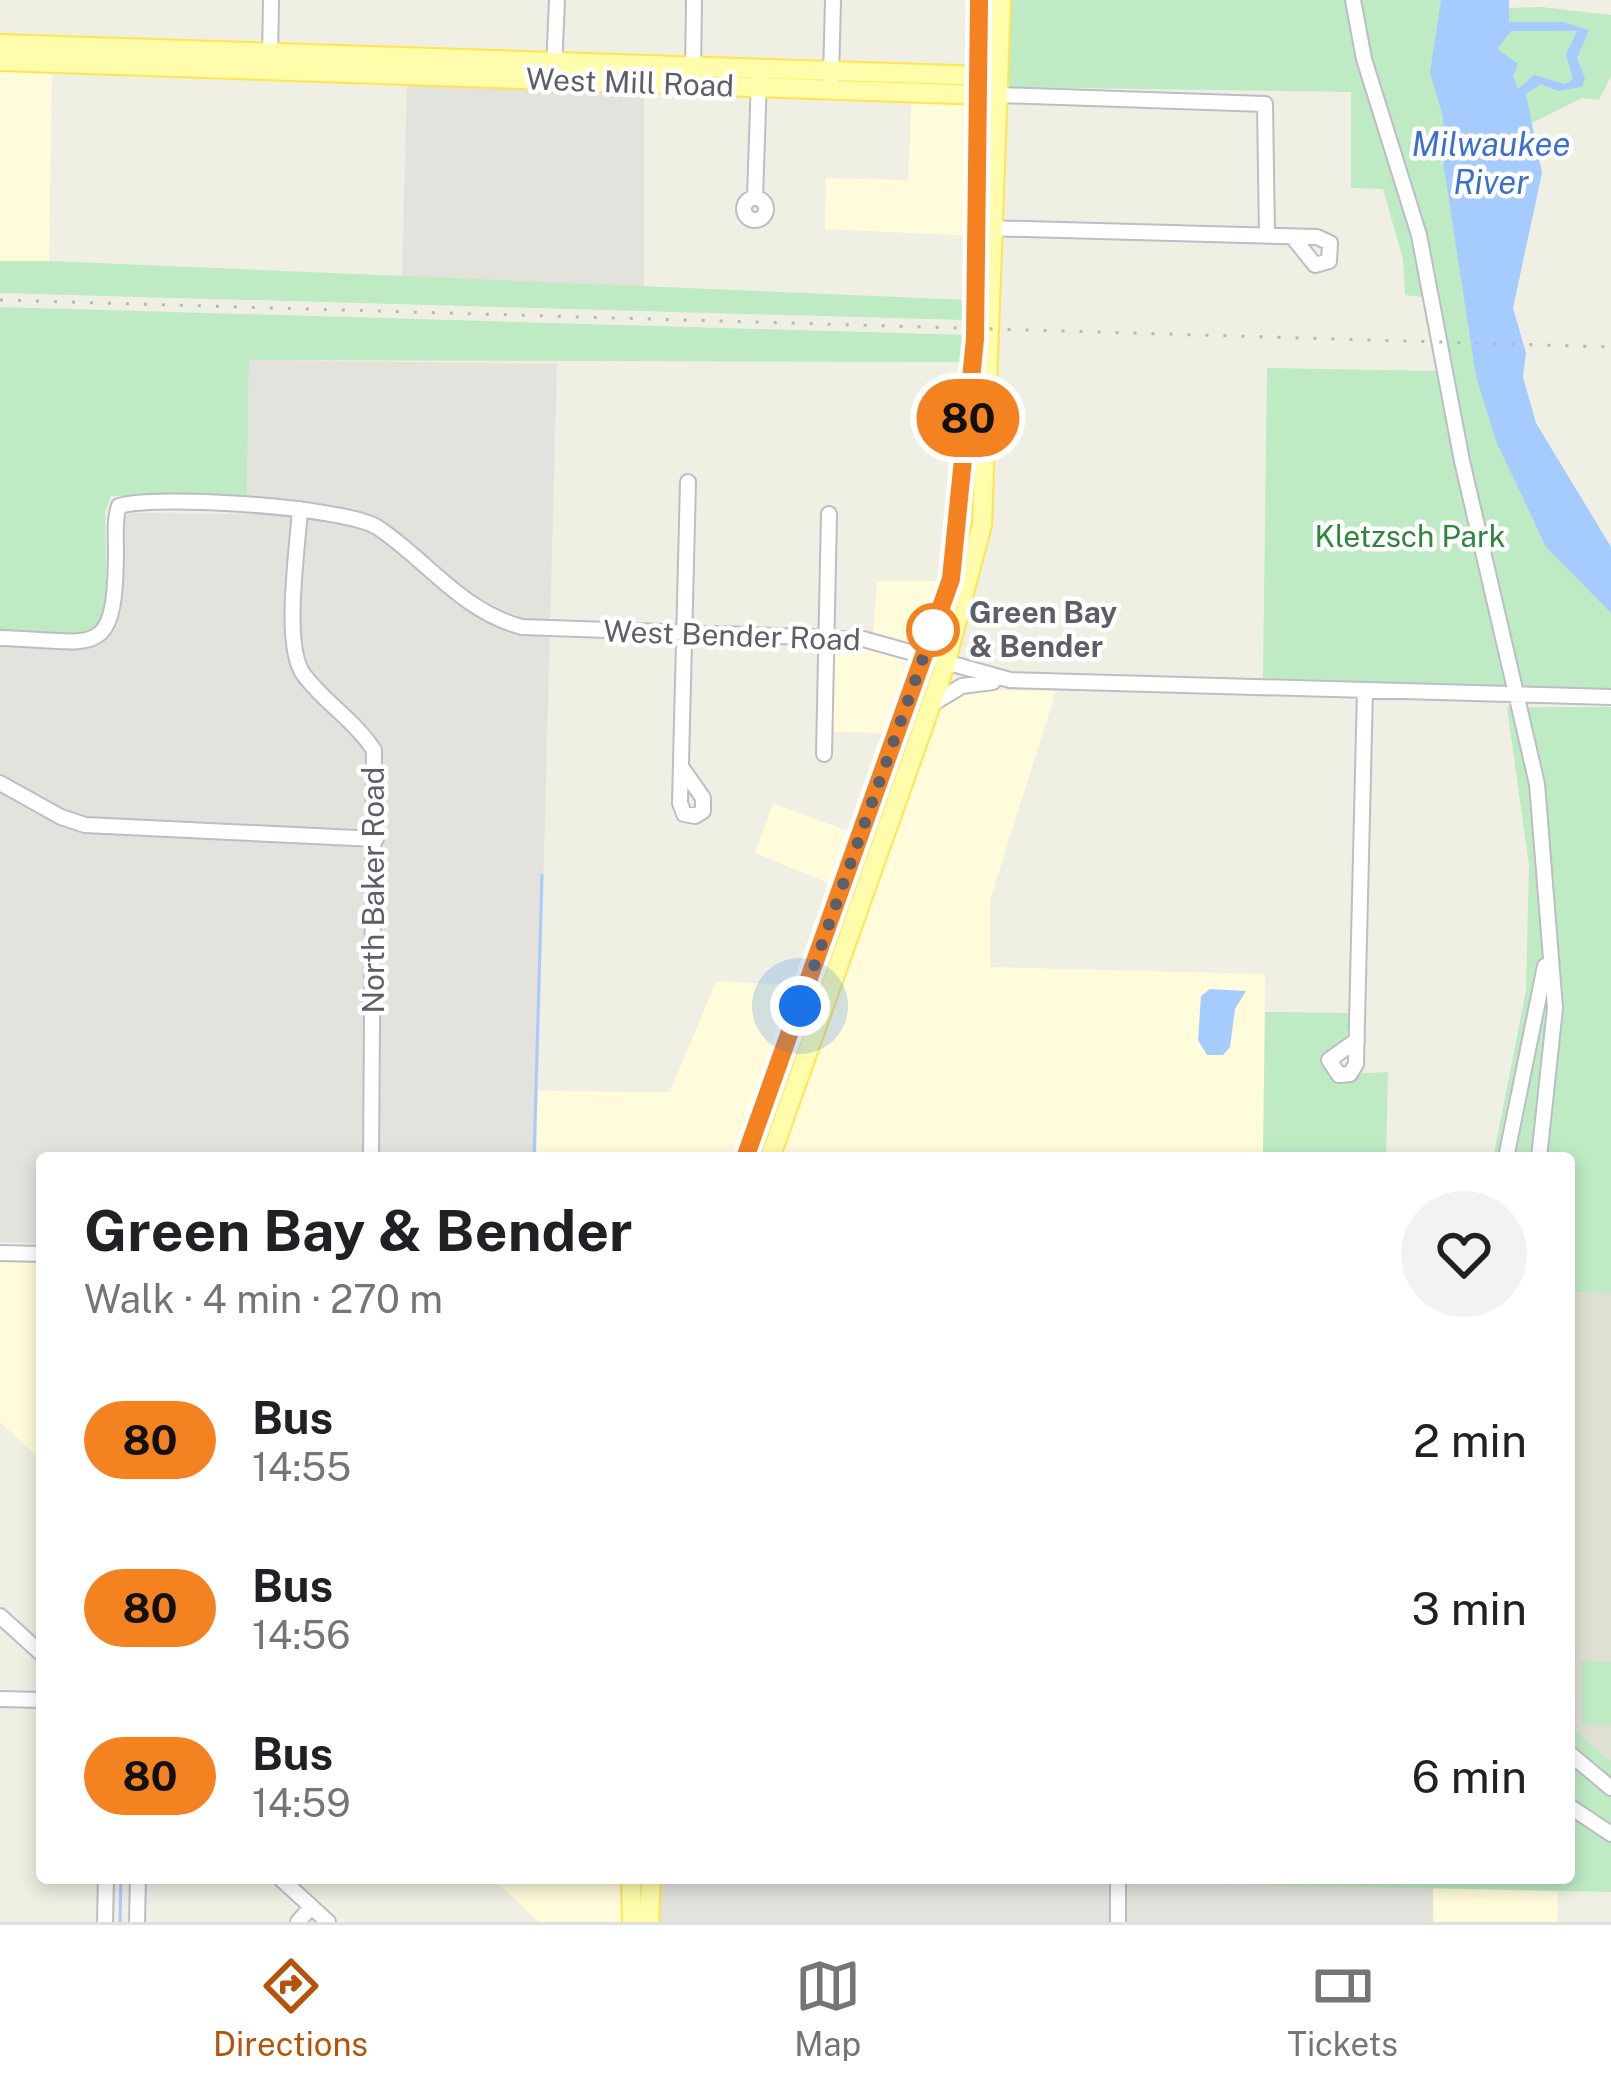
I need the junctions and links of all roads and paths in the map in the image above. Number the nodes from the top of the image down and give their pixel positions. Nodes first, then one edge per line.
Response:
1 (271, 0) edge
2 (557, 0) edge
3 (694, 0) edge
4 (833, 0) edge
5 (979, 0) edge
6 (1001, 0) edge
7 (1352, 0) edge
8 (0, 44) edge
9 (0, 62) edge
10 (269, 62) junction
11 (554, 71) junction
12 (693, 76) junction
13 (759, 78) junction
14 (830, 80) junction
15 (976, 85) junction
16 (998, 86) junction
17 (755, 198) dead end
18 (973, 228) junction
19 (994, 229) junction
20 (1267, 236) junction
21 (1295, 240) dead end
22 (688, 482) dead end
23 (300, 508) junction
24 (830, 514) dead end
25 (686, 633) junction
26 (827, 637) junction
27 (0, 638) edge
28 (923, 658) junction
29 (945, 665) junction
30 (1010, 680) junction
31 (1366, 690) junction
32 (1519, 695) junction
33 (1611, 698) edge
34 (932, 704) junction
35 (824, 754) dead end
36 (682, 768) dead end
37 (0, 783) edge
38 (376, 839) junction
39 (1547, 956) junction
40 (1357, 1040) dead end
41 (371, 1152) edge
42 (758, 1152) edge
43 (758, 1152) edge
44 (1507, 1152) edge
45 (1540, 1152) edge
46 (0, 1253) edge
47 (36, 1254) edge
48 (0, 1616) edge
49 (36, 1649) edge
50 (0, 1699) edge
51 (36, 1700) edge
52 (1575, 1758) edge
53 (1611, 1788) edge
54 (1575, 1810) edge
55 (1611, 1834) edge
56 (106, 1884) edge
57 (138, 1884) edge
58 (286, 1884) edge
59 (631, 1884) edge
60 (651, 1884) edge
61 (1118, 1884) edge
62 (310, 1907) junction
63 (105, 1922) edge
64 (136, 1922) edge
65 (298, 1922) edge
66 (328, 1922) edge
67 (632, 1922) edge
68 (649, 1922) edge
69 (1118, 1922) edge

1 - 10 street
2 - 11 street
3 - 12 street
4 - 14 street
5 - 15 main road
6 - 16 main road
7 - 32 street
8 - 10 main road, West Mill Road
9 - 10 main road, West Mill Road
10 - 11 main road, West Mill Road
11 - 12 main road, West Mill Road
12 - 13 main road, West Mill Road
13 - 14 main road, West Mill Road
13 - 17 street
14 - 15 main road, West Mill Road
15 - 16 main road, West Mill Road
15 - 18 main road
16 - 19 main road
16 - 20 street, West Mill Road
18 - 19 street
18 - 28 main road
19 - 20 street
19 - 29 main road
20 - 21 street
22 - 25 street
23 - 25 street, West Bender Road
23 - 27 street, West Bender Road
23 - 38 street, North Baker Road
24 - 26 street
25 - 26 street, West Bender Road
25 - 36 street
26 - 28 street, West Bender Road
26 - 35 street
28 - 29 street, West Bender Road
28 - 42 main road
29 - 30 street, West Bender Road
29 - 34 main road
30 - 31 street, West Bender Road
30 - 34 street
31 - 32 street, West Bender Road
31 - 40 street
32 - 33 street, West Bender Road
32 - 39 street
34 - 43 main road
37 - 38 street
38 - 41 street, North Baker Road
39 - 44 street
39 - 45 street
46 - 47 street
48 - 49 street
50 - 51 street
52 - 53 street
54 - 55 street
56 - 63 street
57 - 64 street
58 - 62 street
59 - 67 main road
60 - 68 main road
61 - 69 street
62 - 65 street
62 - 66 street

